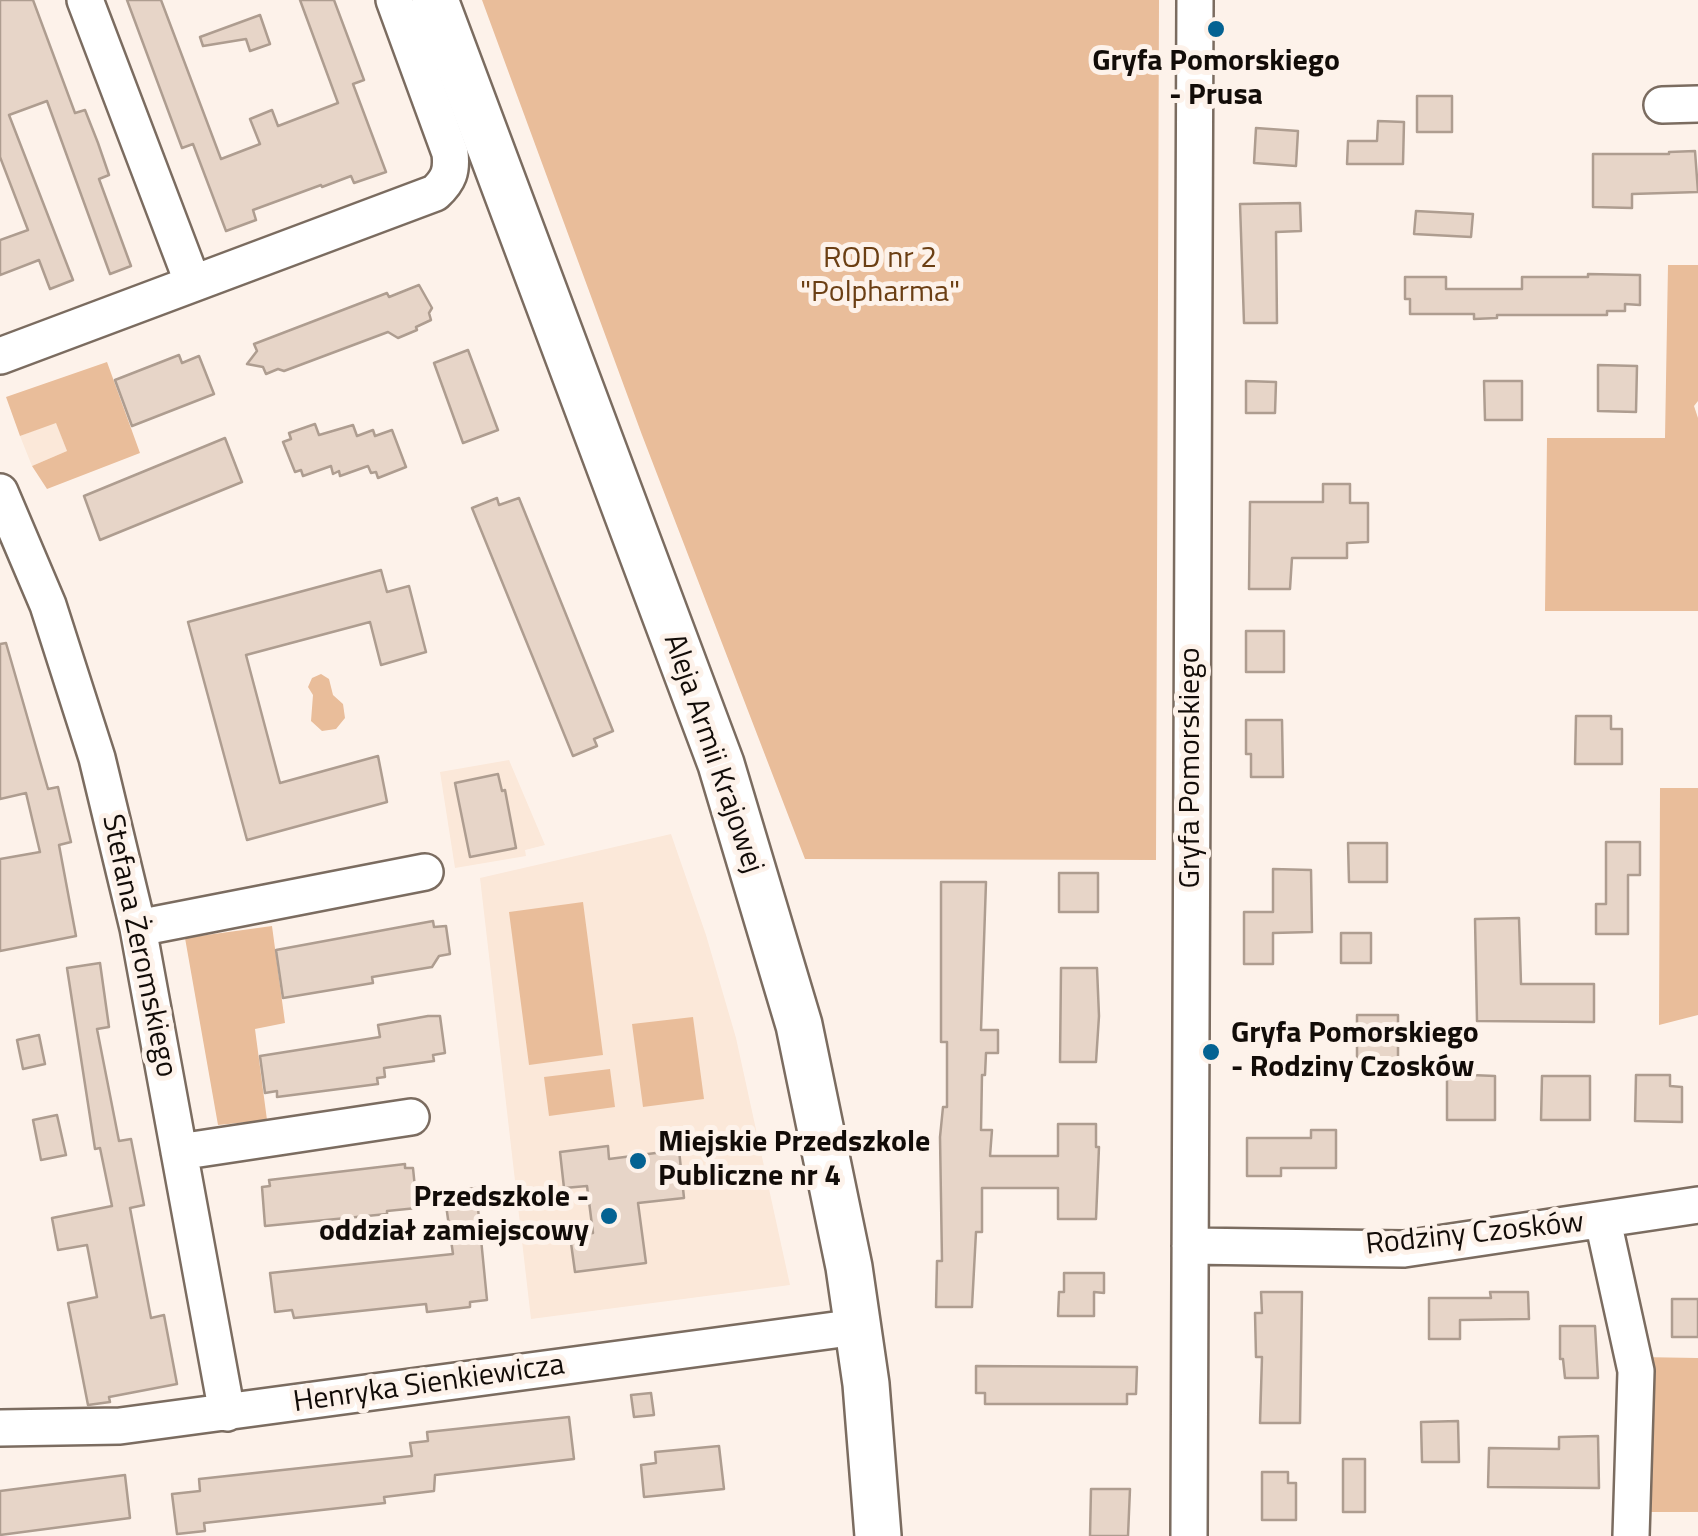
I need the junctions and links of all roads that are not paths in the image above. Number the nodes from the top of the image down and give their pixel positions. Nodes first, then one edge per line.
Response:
1 (85, 0) edge
2 (394, 0) edge
3 (435, 0) edge
4 (1195, 0) edge
5 (1698, 104) edge
6 (1662, 105) dead end
7 (192, 281) junction
8 (0, 356) edge
9 (0, 492) edge
10 (425, 872) dead end
11 (138, 928) junction
12 (411, 1118) dead end
13 (179, 1152) junction
14 (1698, 1205) edge
15 (1604, 1221) junction
16 (1190, 1246) junction
17 (857, 1326) junction
18 (227, 1413) junction
19 (0, 1428) edge
20 (878, 1536) edge
21 (1189, 1536) edge
22 (1631, 1536) edge

1 - 7 street
2 - 7 street
3 - 17 main road, Aleja Armii Krajowej
4 - 16 street, Gryfa Pomorskiego
5 - 6 street
7 - 8 street
9 - 11 street, Stefana Żeromskiego
10 - 11 street
11 - 13 street, Stefana Żeromskiego
12 - 13 street
13 - 18 street, Stefana Żeromskiego
14 - 15 street, Rodziny Czosków
15 - 16 street, Rodziny Czosków
15 - 22 street
16 - 21 street, Gryfa Pomorskiego
17 - 18 street, Henryka Sienkiewicza
17 - 20 main road, Aleja Armii Krajowej
18 - 19 street, Henryka Sienkiewicza

